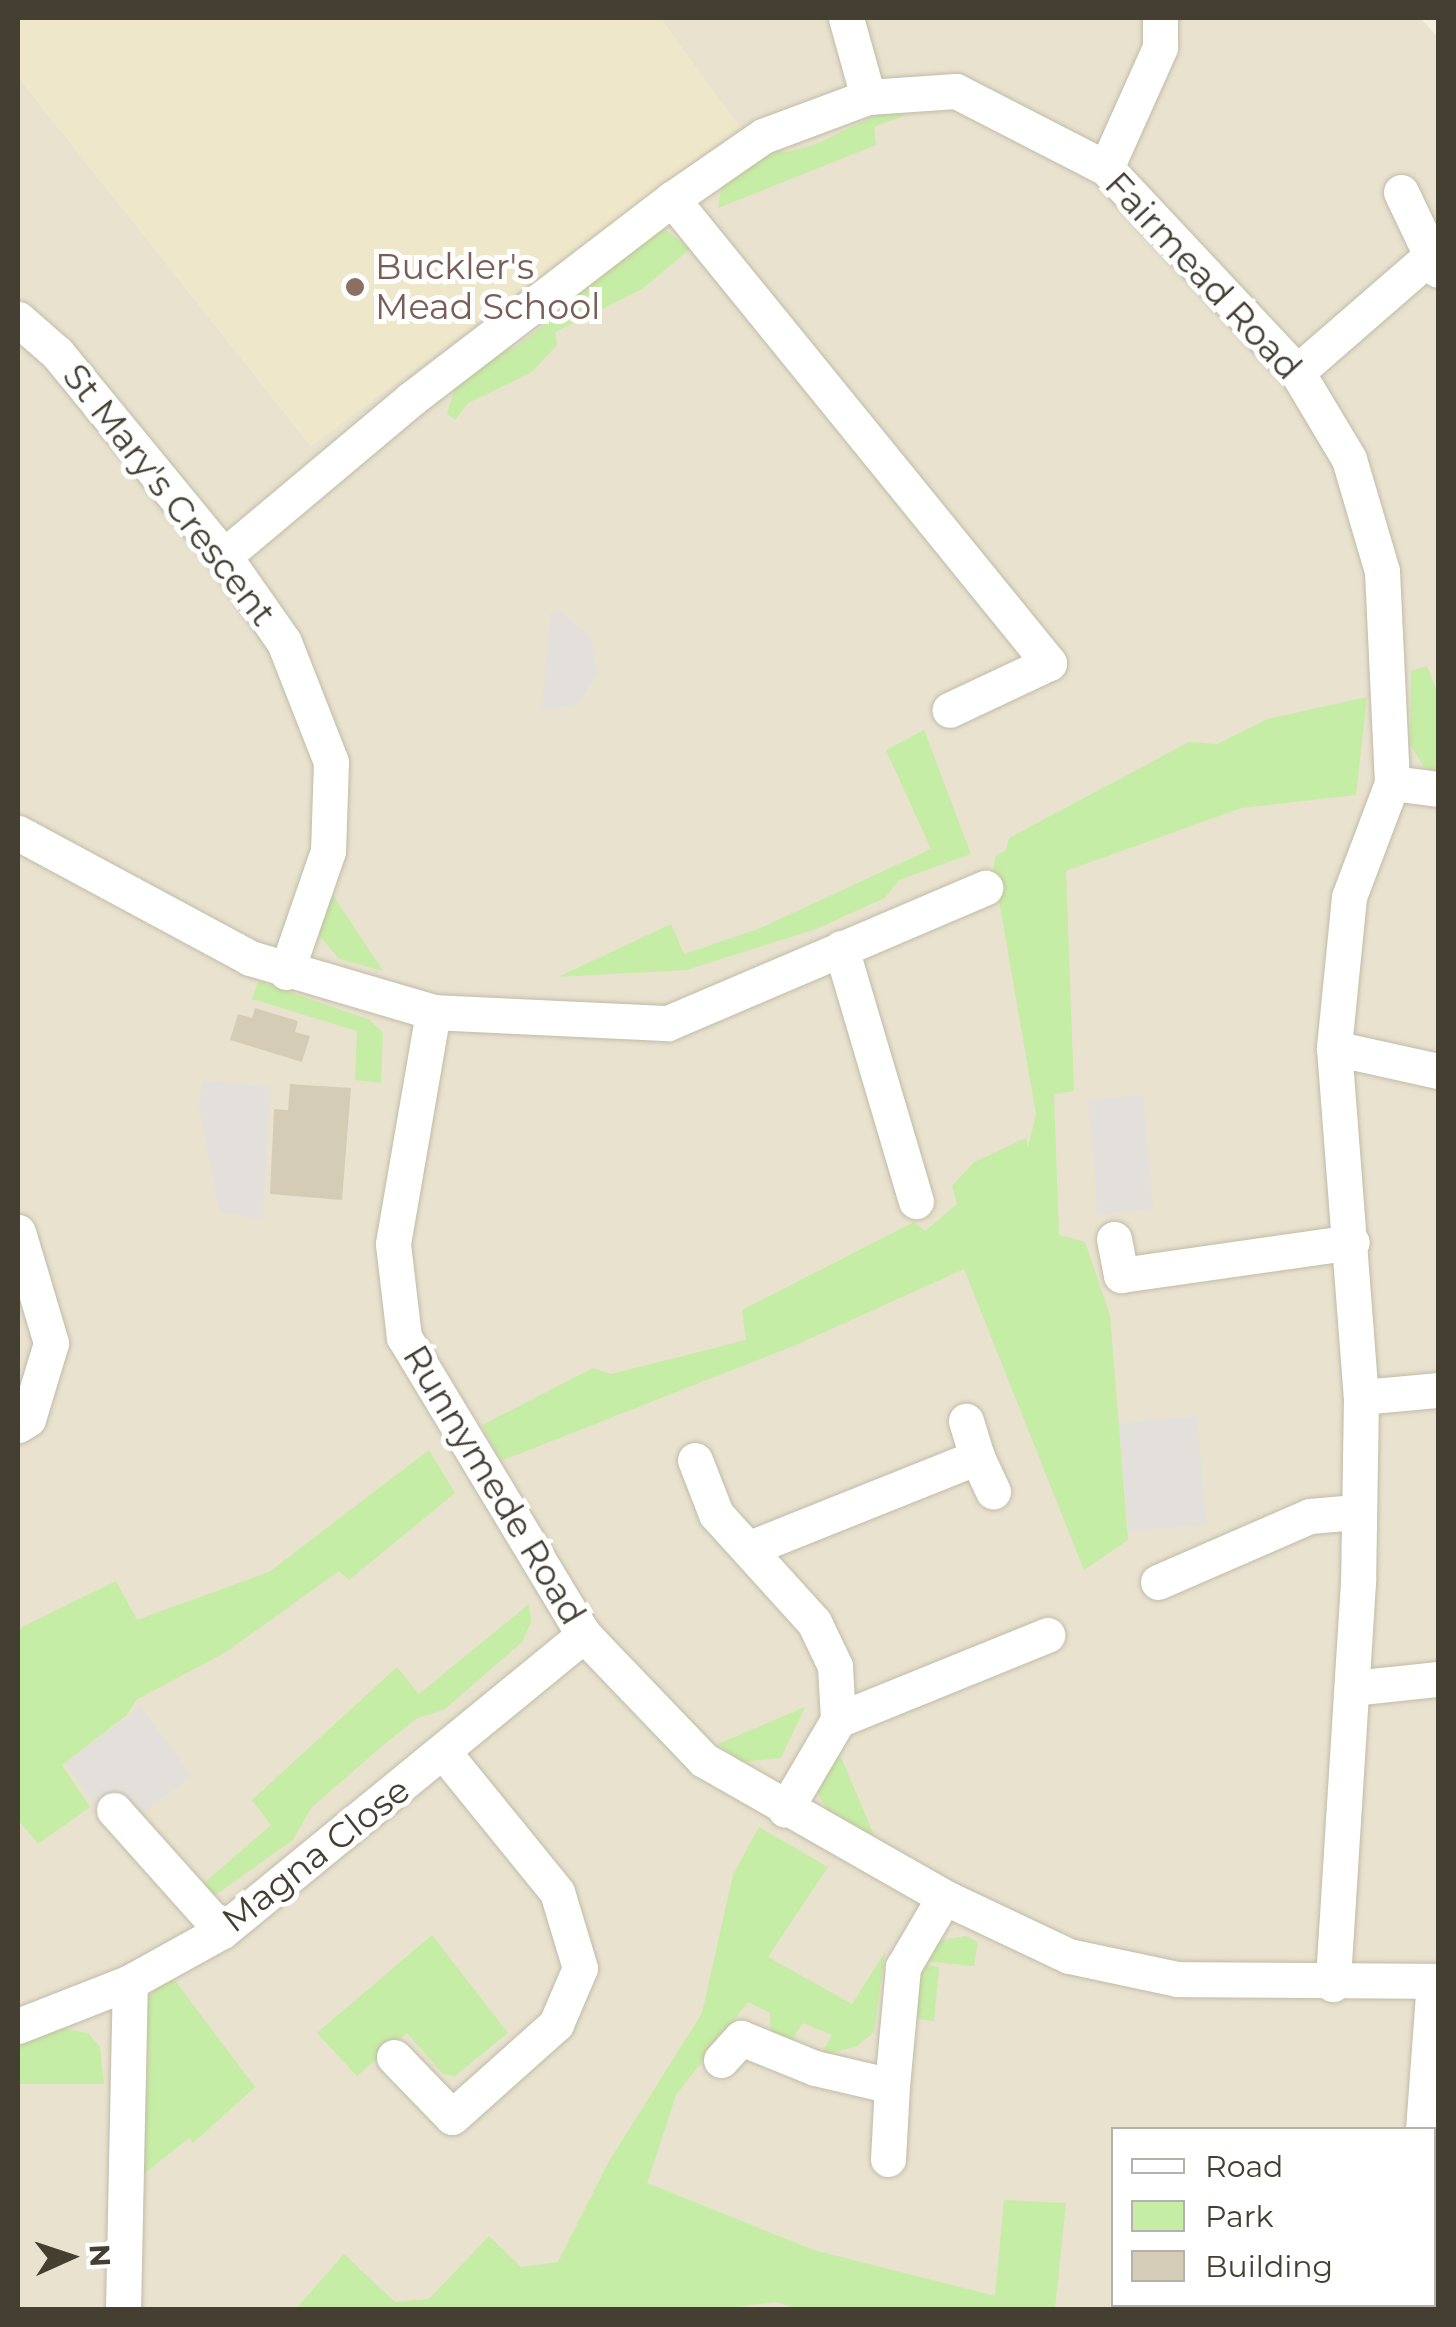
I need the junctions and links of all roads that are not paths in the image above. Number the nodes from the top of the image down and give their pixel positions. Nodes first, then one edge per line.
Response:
1 (846, 18) edge
2 (1160, 18) edge
3 (868, 97) junction
4 (1106, 168) junction
5 (1401, 192) dead end
6 (672, 199) junction
7 (1433, 264) edge
8 (18, 319) edge
9 (1297, 372) junction
10 (224, 556) junction
11 (949, 710) dead end
12 (1392, 783) junction
13 (1438, 788) edge
14 (18, 833) edge
15 (984, 888) dead end
16 (841, 948) junction
17 (286, 972) junction
18 (434, 1012) junction
19 (1334, 1048) junction
20 (1438, 1071) edge
21 (916, 1201) dead end
22 (18, 1232) edge
23 (1114, 1239) dead end
24 (1352, 1242) junction
25 (1438, 1390) edge
26 (1361, 1397) junction
27 (966, 1421) dead end
28 (18, 1424) edge
29 (977, 1457) junction
30 (695, 1460) dead end
31 (993, 1492) dead end
32 (1356, 1512) junction
33 (750, 1548) junction
34 (1158, 1582) dead end
35 (584, 1635) junction
36 (1047, 1635) dead end
37 (1438, 1680) edge
38 (1352, 1688) junction
39 (838, 1720) junction
40 (444, 1753) junction
41 (114, 1810) dead end
42 (785, 1810) junction
43 (944, 1897) junction
44 (222, 1931) junction
45 (1436, 1981) edge
46 (130, 1982) junction
47 (1333, 1984) junction
48 (18, 2026) edge
49 (739, 2038) dead end
50 (394, 2057) dead end
51 (892, 2086) junction
52 (1423, 2127) edge
53 (888, 2159) dead end
54 (123, 2310) edge

1 - 3 street
2 - 4 street
3 - 4 street, Fairmead Road
3 - 6 street, Fairmead Road
4 - 9 street, Fairmead Road
5 - 7 street
6 - 10 street, Fairmead Road
6 - 11 street
7 - 9 street
8 - 10 street, St Mary's Crescent
9 - 12 street, Fairmead Road
10 - 17 street, St Mary's Crescent
12 - 13 street
12 - 19 street
14 - 17 street
15 - 16 street
16 - 18 street
16 - 21 street
17 - 18 street
18 - 35 street, Runnymede Road
19 - 20 street
19 - 24 street
22 - 28 street
23 - 24 street
24 - 26 street
25 - 26 street
26 - 32 street
27 - 29 street
29 - 31 street
29 - 33 street
30 - 33 street
32 - 34 street
32 - 38 street
33 - 39 street
35 - 40 street, Magna Close
35 - 42 street, Runnymede Road
36 - 39 street
37 - 38 street
38 - 47 street
39 - 42 street
40 - 44 street, Magna Close
40 - 50 street
41 - 44 street
42 - 43 street, Runnymede Road
43 - 47 street, Runnymede Road
43 - 51 street
44 - 46 street, Magna Close
45 - 47 street, Runnymede Road
45 - 52 street
46 - 48 street, Magna Close
46 - 54 street
49 - 51 street
51 - 53 street

